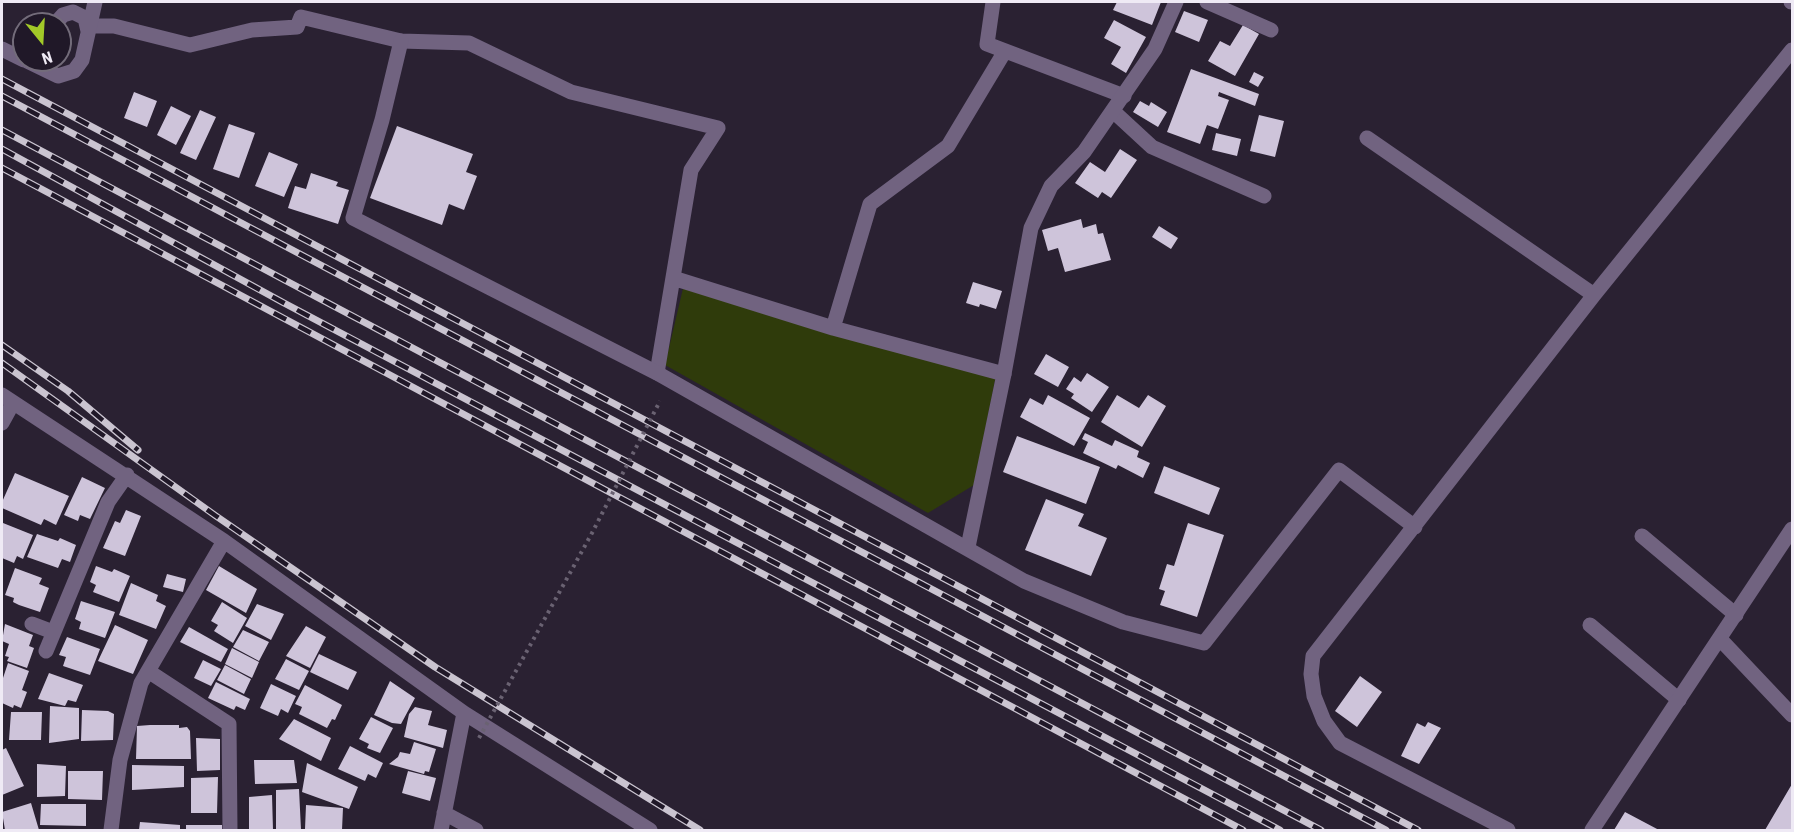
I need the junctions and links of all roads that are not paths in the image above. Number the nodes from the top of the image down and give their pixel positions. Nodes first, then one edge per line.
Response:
1 (94, 2) edge
2 (993, 2) edge
3 (1176, 2) edge
4 (1208, 2) edge
5 (302, 9) edge
6 (72, 13) edge
7 (89, 30) junction
8 (1271, 30) dead end
9 (401, 41) junction
10 (1792, 50) edge
11 (1005, 51) junction
12 (50, 72) edge
13 (71, 72) edge
14 (72, 72) edge
15 (1125, 96) junction
16 (1113, 111) junction
17 (1367, 138) dead end
18 (1264, 196) dead end
19 (673, 278) junction
20 (1594, 295) junction
21 (833, 328) junction
22 (657, 373) junction
23 (1005, 374) junction
24 (7, 399) edge
25 (2, 423) edge
26 (127, 475) junction
27 (1415, 527) junction
28 (1792, 529) edge
29 (1642, 536) dead end
30 (224, 541) junction
31 (968, 547) junction
32 (1736, 615) junction
33 (32, 624) dead end
34 (1590, 625) dead end
35 (53, 633) junction
36 (1720, 639) junction
37 (46, 651) dead end
38 (148, 671) junction
39 (1679, 700) junction
40 (464, 713) junction
41 (1792, 714) edge
42 (444, 813) junction
43 (111, 831) edge
44 (230, 831) edge
45 (441, 831) edge
46 (476, 831) edge
47 (650, 831) edge
48 (1508, 831) edge
49 (1592, 831) edge

1 - 7 street
2 - 11 street
3 - 15 street
4 - 8 street
5 - 7 street
5 - 9 street
6 - 7 street
7 - 14 street
9 - 19 street
9 - 22 street
10 - 20 street
11 - 15 street
11 - 21 street
12 - 13 street
15 - 16 street
16 - 18 street
16 - 23 street
17 - 20 street
19 - 21 street
19 - 22 street
20 - 27 street
21 - 23 street
22 - 31 street
23 - 31 street
24 - 25 street
24 - 26 street
26 - 30 street
26 - 35 street
27 - 31 street
27 - 48 street
28 - 32 street
29 - 32 street
30 - 38 street
30 - 40 street
32 - 36 street
33 - 35 street
34 - 39 street
35 - 37 street
36 - 39 street
36 - 41 street
38 - 43 street
38 - 44 street
39 - 49 street
40 - 42 street
40 - 47 street
42 - 45 street
42 - 46 street

